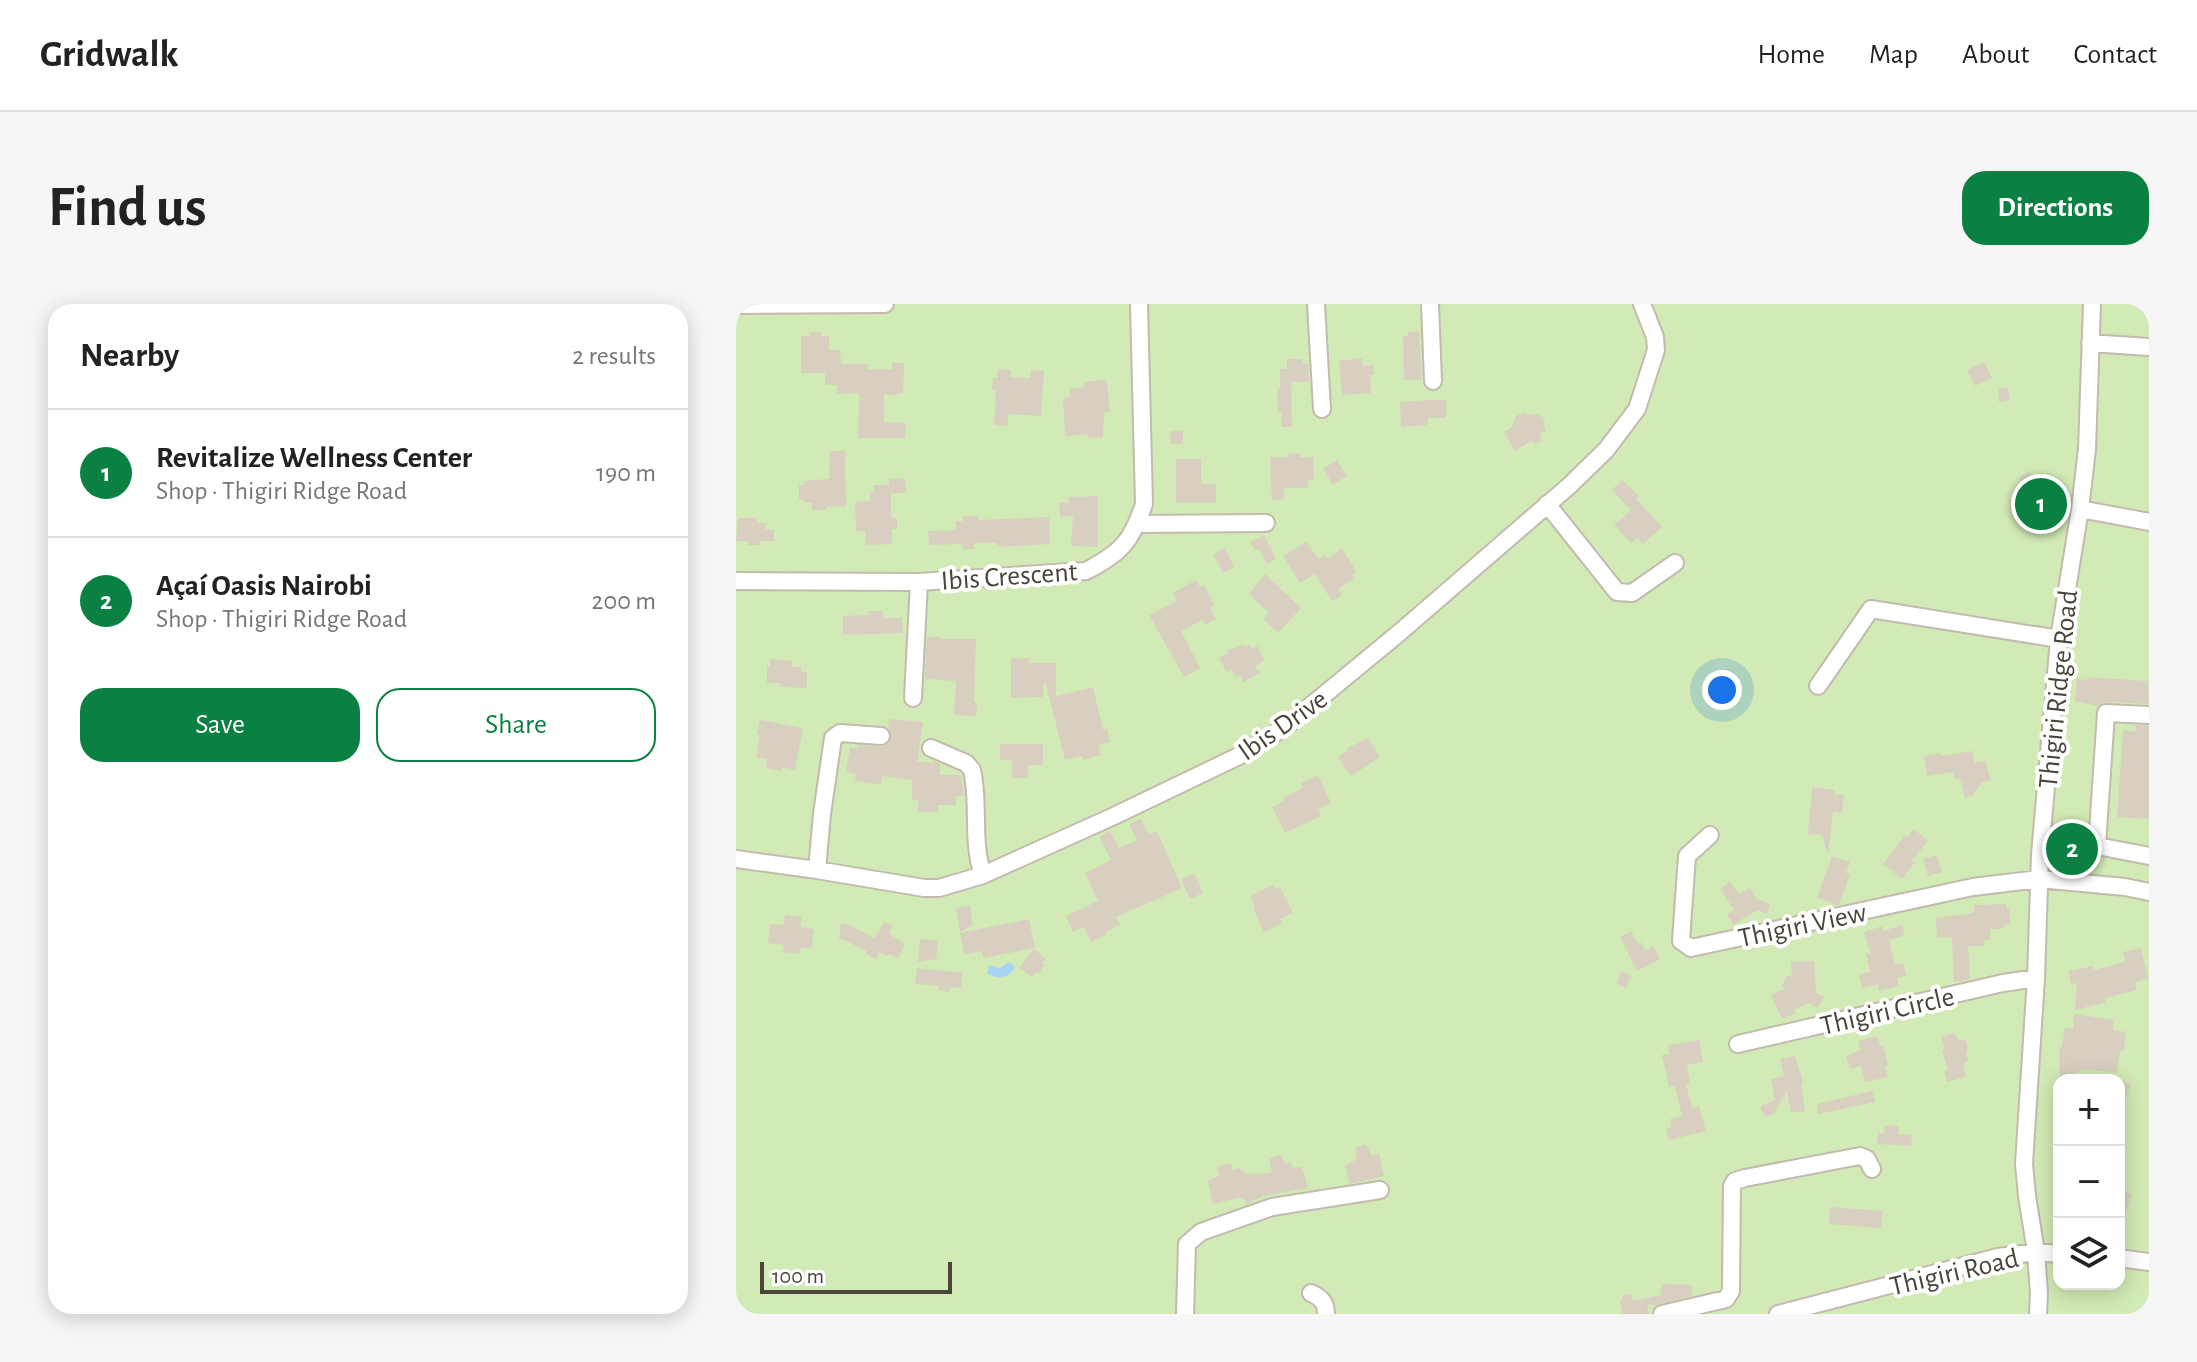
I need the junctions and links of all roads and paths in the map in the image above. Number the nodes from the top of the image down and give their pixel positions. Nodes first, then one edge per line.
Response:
1 (885, 304) edge
2 (1139, 304) edge
3 (1316, 304) edge
4 (1430, 304) edge
5 (1642, 304) edge
6 (2092, 304) edge
7 (736, 305) edge
8 (2090, 343) junction
9 (2149, 347) edge
10 (1433, 381) dead end
11 (1322, 409) dead end
12 (1547, 504) junction
13 (2080, 509) junction
14 (2149, 522) edge
15 (1266, 523) dead end
16 (1137, 524) junction
17 (1675, 563) dead end
18 (736, 581) edge
19 (919, 582) junction
20 (2059, 639) junction
21 (1818, 686) dead end
22 (913, 698) dead end
23 (2149, 715) edge
24 (881, 736) dead end
25 (931, 748) dead end
26 (1710, 835) dead end
27 (2149, 856) edge
28 (736, 859) edge
29 (817, 870) junction
30 (983, 875) junction
31 (2039, 879) junction
32 (2149, 892) edge
33 (2036, 978) junction
34 (1738, 1044) dead end
35 (1872, 1169) dead end
36 (1380, 1190) dead end
37 (2036, 1252) junction
38 (2053, 1253) edge
39 (2125, 1259) edge
40 (2149, 1262) edge
41 (1311, 1293) dead end
42 (1185, 1314) edge
43 (1326, 1314) edge
44 (1662, 1314) edge
45 (1778, 1314) edge
46 (2038, 1314) edge

1 - 7 street
2 - 16 street, Ibis Crescent
3 - 11 street
4 - 10 street
5 - 12 street, Ibis Drive
6 - 8 street, Thigiri Ridge Road
8 - 9 street
8 - 13 street, Thigiri Ridge Road
12 - 17 street
12 - 30 street, Ibis Drive
13 - 14 street
13 - 20 street, Thigiri Ridge Road
15 - 16 street
16 - 19 street, Ibis Crescent
18 - 19 street, Ibis Crescent
19 - 22 street
20 - 21 street
20 - 31 street, Thigiri Ridge Road
23 - 27 street
24 - 29 street
25 - 30 street
26 - 31 street, Thigiri View
28 - 29 street, Ibis Drive
29 - 30 street, Ibis Drive
31 - 32 street
31 - 33 street, Thigiri Ridge Road
33 - 34 street, Thigiri Circle
33 - 37 street, Thigiri Ridge Road
35 - 44 street
36 - 42 street
37 - 38 street, Thigiri Road
37 - 45 street, Thigiri Road
37 - 46 street, Thigiri Ridge Road
39 - 40 street
41 - 43 street

